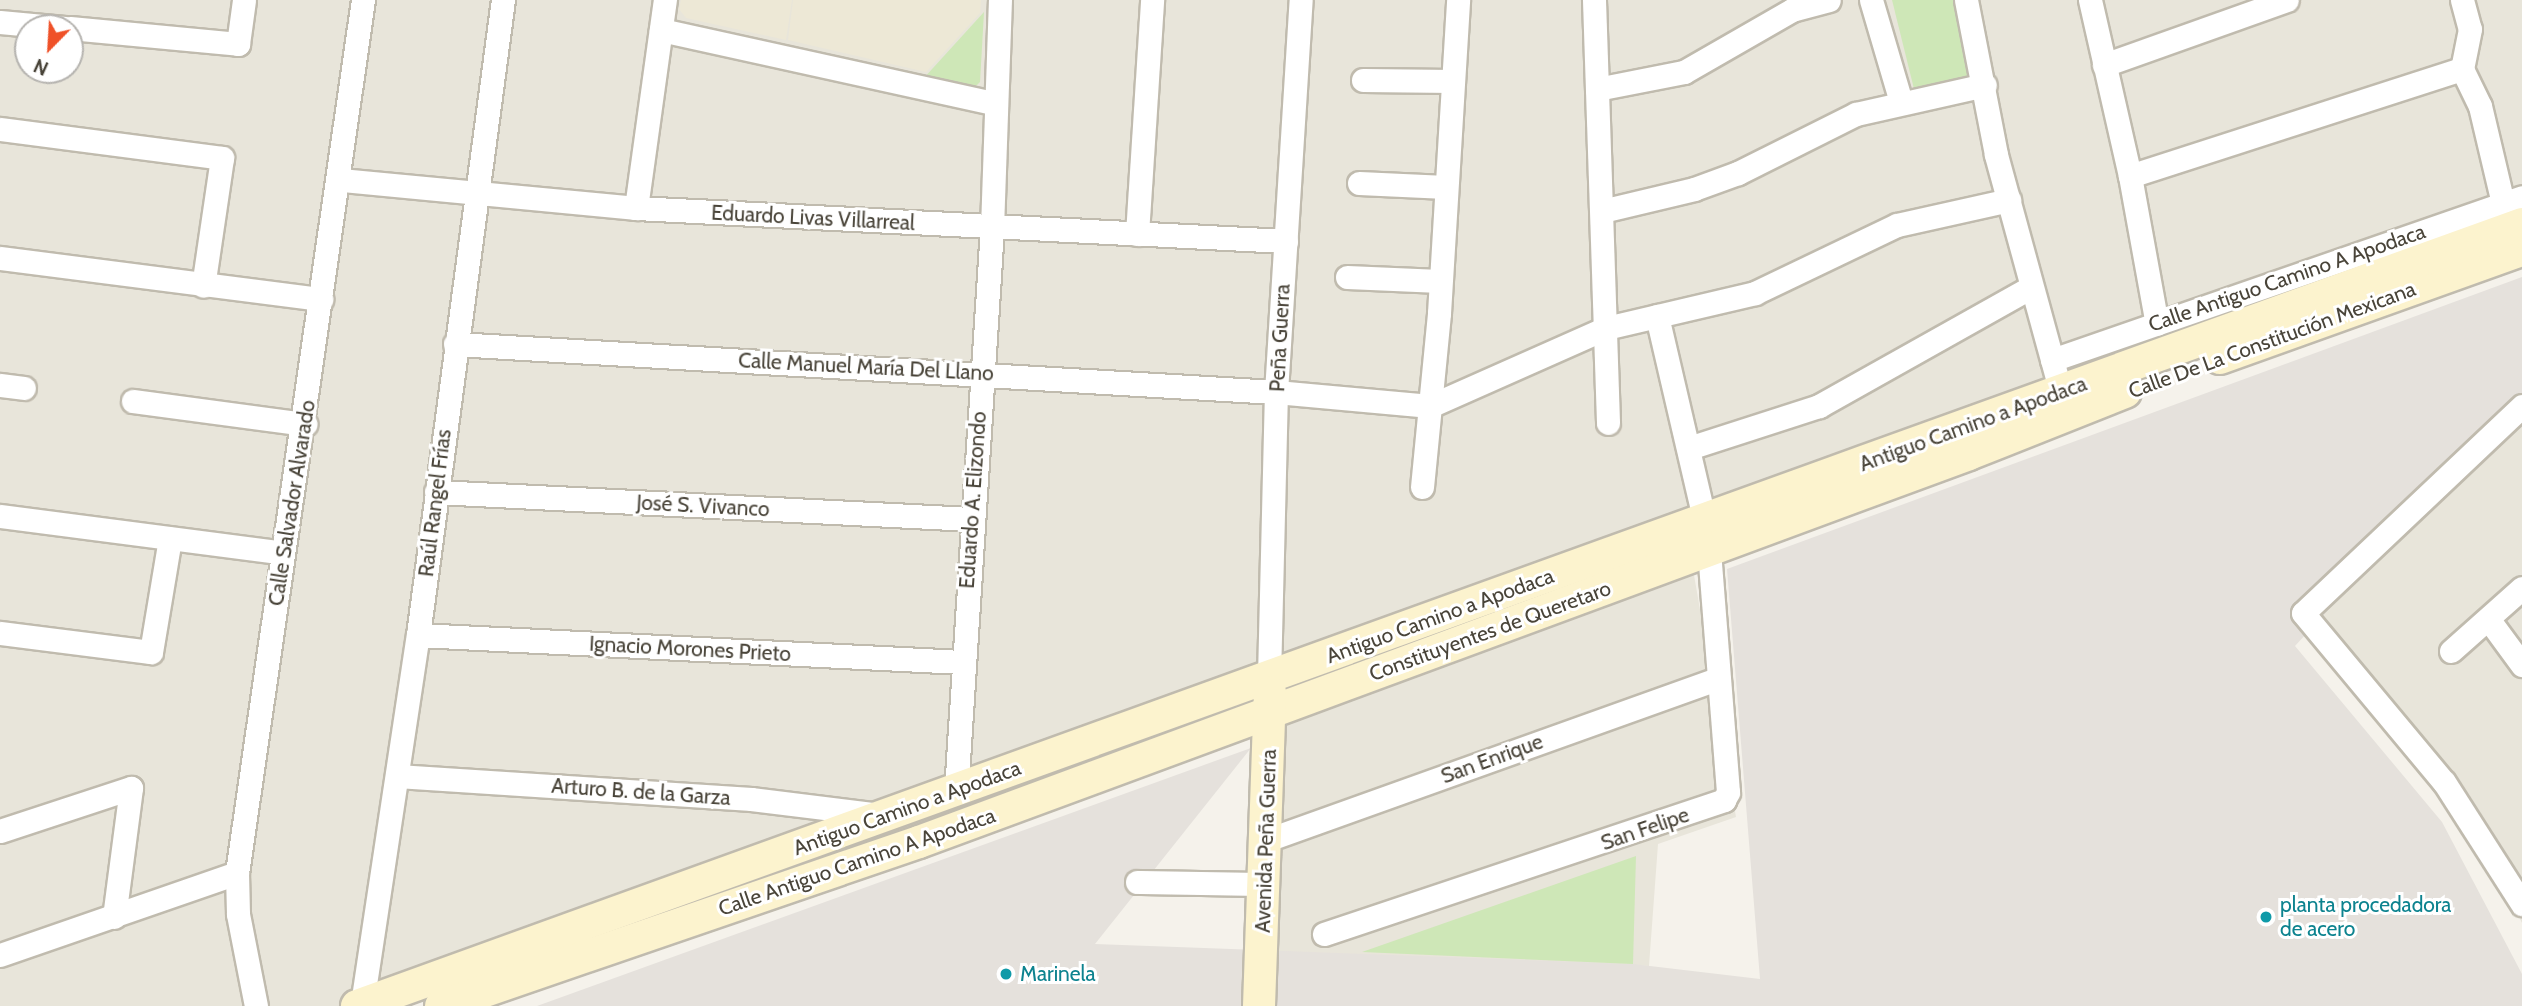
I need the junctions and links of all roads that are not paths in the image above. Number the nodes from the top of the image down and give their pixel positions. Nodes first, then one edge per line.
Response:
1 (244, 0) edge
2 (363, 0) edge
3 (503, 0) edge
4 (665, 0) edge
5 (1000, 0) edge
6 (1152, 0) edge
7 (1301, 0) edge
8 (1458, 0) edge
9 (1594, 0) edge
10 (1829, 0) edge
11 (1871, 0) edge
12 (1966, 0) edge
13 (2090, 0) edge
14 (2287, 0) edge
15 (2462, 0) edge
16 (84, 30) edge
17 (661, 30) junction
18 (2104, 65) junction
19 (2462, 69) junction
20 (1363, 80) dead end
21 (1452, 81) junction
22 (1985, 85) junction
23 (1597, 89) junction
24 (1901, 102) junction
25 (994, 103) junction
26 (0, 130) edge
27 (2130, 176) junction
28 (341, 180) junction
29 (1359, 183) dead end
30 (1446, 187) junction
31 (475, 195) junction
32 (2009, 200) junction
33 (636, 208) junction
34 (2516, 208) edge
35 (1602, 211) junction
36 (992, 228) junction
37 (1137, 234) junction
38 (1286, 241) junction
39 (2522, 250) edge
40 (0, 258) edge
41 (1347, 277) dead end
42 (1440, 281) junction
43 (203, 286) junction
44 (2029, 288) junction
45 (321, 299) junction
46 (1657, 316) junction
47 (2157, 324) junction
48 (1606, 328) junction
49 (455, 344) junction
50 (2052, 360) junction
51 (982, 374) junction
52 (0, 385) edge
53 (24, 388) dead end
54 (1276, 392) junction
55 (134, 401) dead end
56 (2064, 402) junction
57 (1430, 406) junction
58 (2522, 406) edge
59 (305, 424) junction
60 (1608, 424) dead end
61 (1689, 448) junction
62 (1422, 487) dead end
63 (436, 492) junction
64 (0, 516) edge
65 (971, 519) junction
66 (1707, 536) junction
67 (170, 538) junction
68 (283, 553) junction
69 (2522, 588) edge
70 (2489, 620) junction
71 (0, 633) edge
72 (418, 635) junction
73 (2451, 651) dead end
74 (963, 663) junction
75 (2522, 665) edge
76 (1269, 677) junction
77 (1716, 679) junction
78 (1270, 712) junction
79 (397, 776) junction
80 (956, 791) junction
81 (885, 816) junction
82 (0, 831) edge
83 (1267, 840) junction
84 (237, 873) junction
85 (1137, 882) dead end
86 (1264, 884) junction
87 (2520, 895) edge
88 (114, 917) junction
89 (1324, 934) dead end
90 (0, 955) edge
91 (252, 1005) edge
92 (360, 1005) edge
93 (441, 1006) edge
94 (1259, 1006) edge

1 - 16 street
2 - 28 street, Calle Salvador Alvarado
3 - 31 street, Raúl Rangel Frías
4 - 17 street
5 - 25 street, Eduardo A. Elizondo
6 - 37 street
7 - 38 street, Peña Guerra
8 - 21 street
9 - 23 street
10 - 23 street
11 - 24 street
12 - 22 street
13 - 18 street
14 - 18 street
15 - 19 street
17 - 25 street
17 - 33 street
18 - 27 street
19 - 27 street
19 - 34 street
20 - 21 street
21 - 30 street
22 - 24 street
22 - 32 street
23 - 35 street
24 - 35 street
25 - 36 street, Eduardo A. Elizondo
26 - 43 street
27 - 47 street
28 - 31 street, Eduardo Livas Villarreal
28 - 45 street, Calle Salvador Alvarado
29 - 30 street
30 - 42 street
31 - 33 street, Eduardo Livas Villarreal
31 - 49 street, Raúl Rangel Frías
32 - 44 street
32 - 46 street
33 - 36 street, Eduardo Livas Villarreal
34 - 47 street, Calle Antiguo Camino A Apodaca
34 - 56 street, Antiguo Camino a Apodaca
35 - 48 street
36 - 37 street, Eduardo Livas Villarreal
36 - 51 street, Eduardo A. Elizondo
37 - 38 street, Eduardo Livas Villarreal
38 - 54 street, Peña Guerra
39 - 56 street, Calle De La Constitución Mexicana
40 - 43 street
41 - 42 street
42 - 57 street
43 - 45 street
44 - 50 street
44 - 61 street
45 - 59 street, Calle Salvador Alvarado
46 - 48 street
46 - 61 street, San Felipe
47 - 50 street, Calle Antiguo Camino A Apodaca
48 - 57 street
48 - 60 street
49 - 51 street, Calle Manuel María Del Llano
49 - 63 street, Raúl Rangel Frías
50 - 56 street
51 - 54 street, Calle Manuel María Del Llano
51 - 65 street, Eduardo A. Elizondo
52 - 53 street
54 - 57 street, Calle Manuel María Del Llano
54 - 76 street, Peña Guerra
55 - 59 street
56 - 66 street, Antiguo Camino a Apodaca
57 - 62 street
58 - 87 street
59 - 68 street, Calle Salvador Alvarado
61 - 66 street, San Felipe
63 - 65 street, José S. Vivanco
63 - 72 street, Raúl Rangel Frías
64 - 67 street
65 - 74 street, Eduardo A. Elizondo
66 - 76 street, Antiguo Camino a Apodaca
66 - 77 street, San Felipe
66 - 78 street, Constituyentes de Queretaro
67 - 68 street
67 - 71 street
68 - 84 street, Calle Salvador Alvarado
69 - 70 street
70 - 73 street
70 - 75 street
72 - 74 street, Ignacio Morones Prieto
72 - 79 street, Raúl Rangel Frías
74 - 80 street, Eduardo A. Elizondo
76 - 78 street, Avenida Peña Guerra
76 - 80 street, Antiguo Camino a Apodaca
77 - 83 street, San Enrique
77 - 89 street, San Felipe
78 - 83 street, Avenida Peña Guerra
78 - 93 street, Calle Antiguo Camino A Apodaca
79 - 81 street, Arturo B. de la Garza
79 - 92 street, Raúl Rangel Frías
80 - 81 street, Antiguo Camino a Apodaca
81 - 92 street, Antiguo Camino a Apodaca
82 - 88 street
83 - 86 street, Avenida Peña Guerra
84 - 88 street
84 - 91 street, Calle Salvador Alvarado
85 - 86 street
86 - 94 street, Avenida Peña Guerra
88 - 90 street

